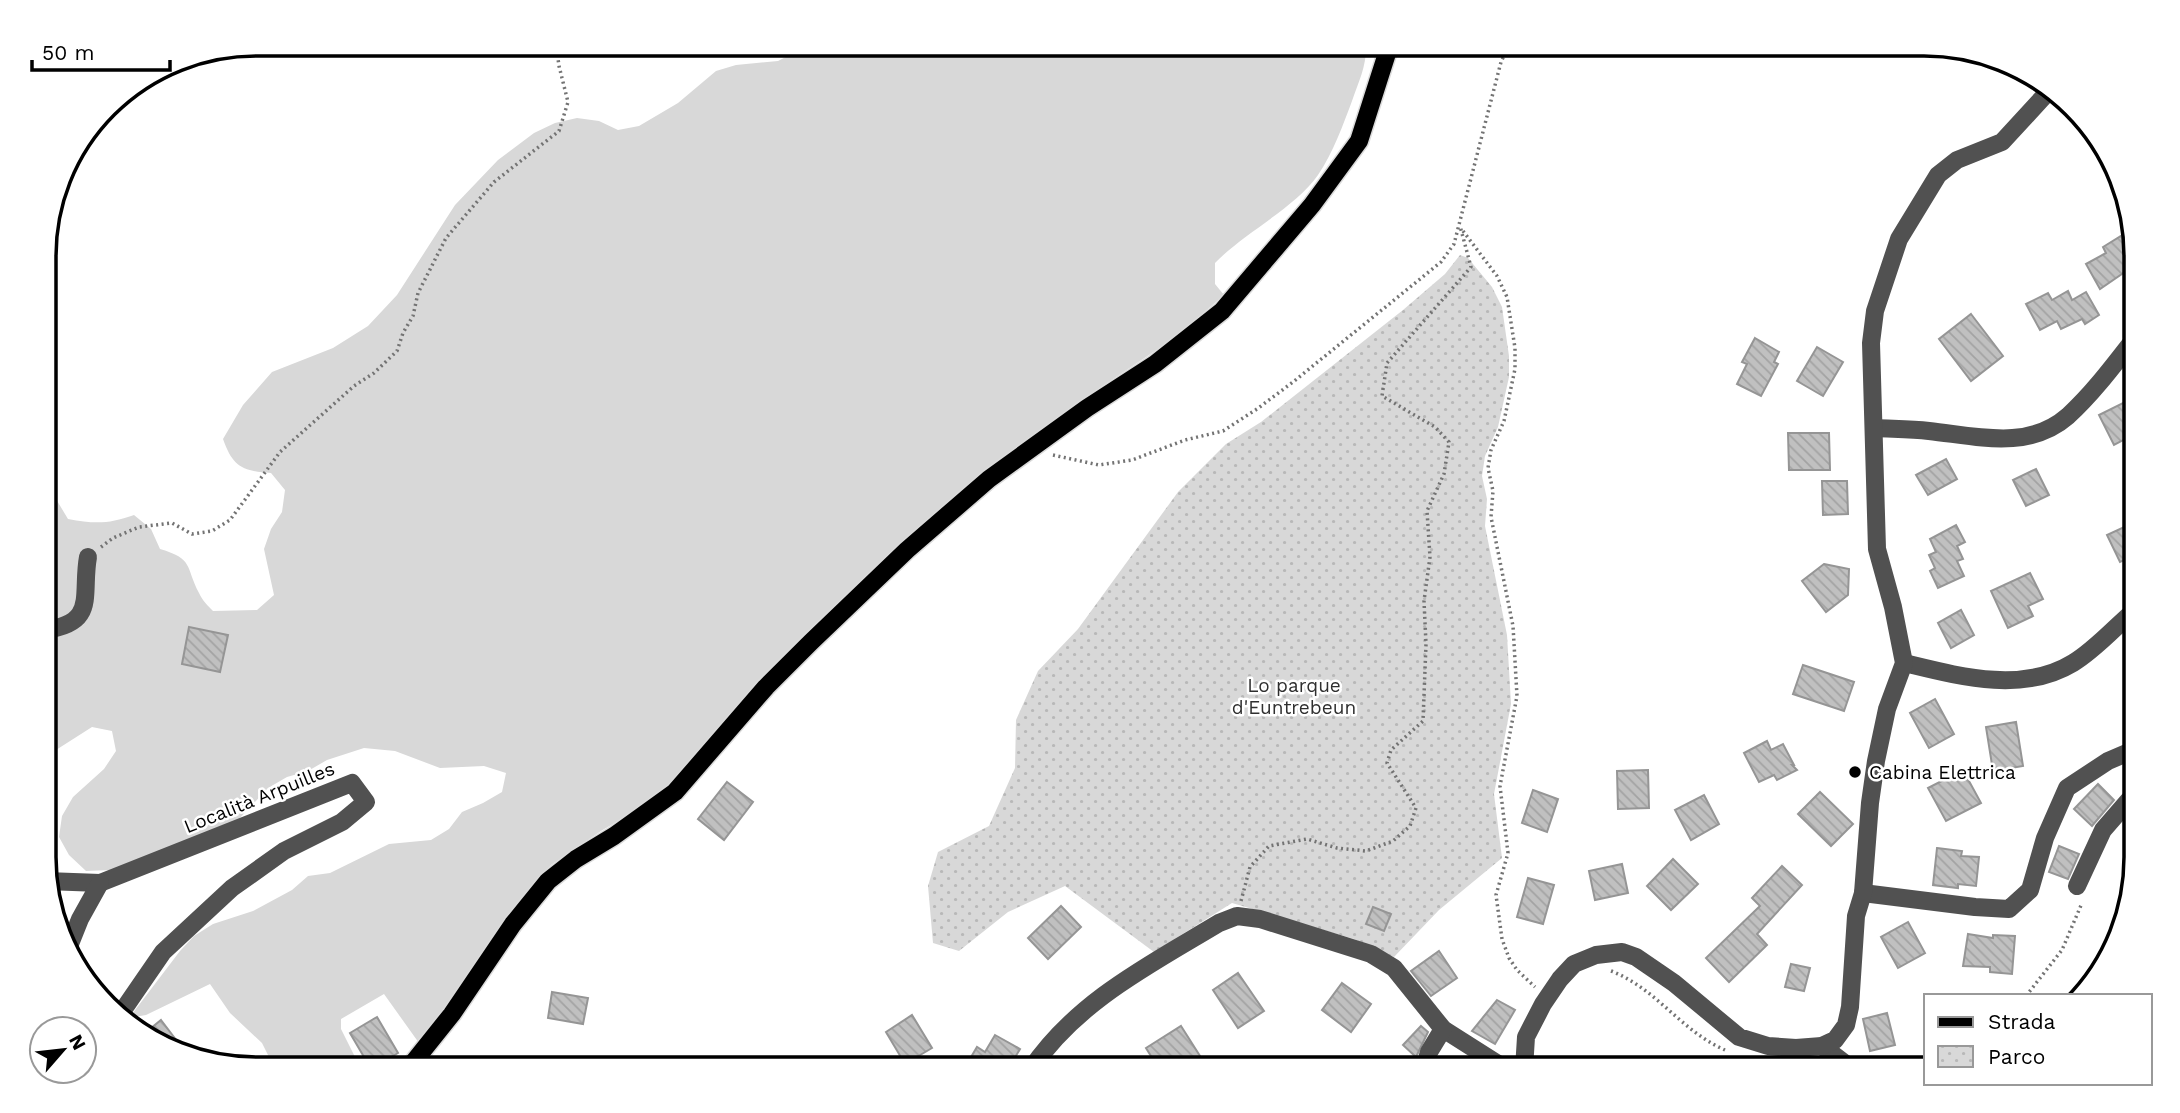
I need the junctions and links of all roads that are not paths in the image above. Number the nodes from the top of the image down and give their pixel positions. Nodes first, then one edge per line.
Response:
1 (1386, 56) edge
2 (2044, 97) edge
3 (2124, 352) edge
4 (1875, 428) junction
5 (88, 557) road end
6 (2124, 620) edge
7 (56, 629) edge
8 (1904, 663) junction
9 (2124, 754) edge
10 (2124, 806) edge
11 (58, 881) edge
12 (100, 883) junction
13 (2077, 886) dead end
14 (1863, 893) junction
15 (73, 937) edge
16 (125, 1007) edge
17 (1443, 1029) junction
18 (1822, 1045) junction
19 (418, 1057) edge
20 (1040, 1057) edge
21 (1428, 1057) edge
22 (1487, 1057) edge
23 (1525, 1057) edge
24 (1837, 1057) edge

1 - 19 main road
2 - 4 street
3 - 4 street
4 - 8 street
5 - 7 street
6 - 8 street
8 - 14 street
9 - 14 street
10 - 13 street
11 - 12 street, Località Arpuilles
12 - 15 street
12 - 16 street, Località Arpuilles
14 - 18 street
17 - 20 street
17 - 21 street
17 - 22 street
18 - 23 street
18 - 24 street

